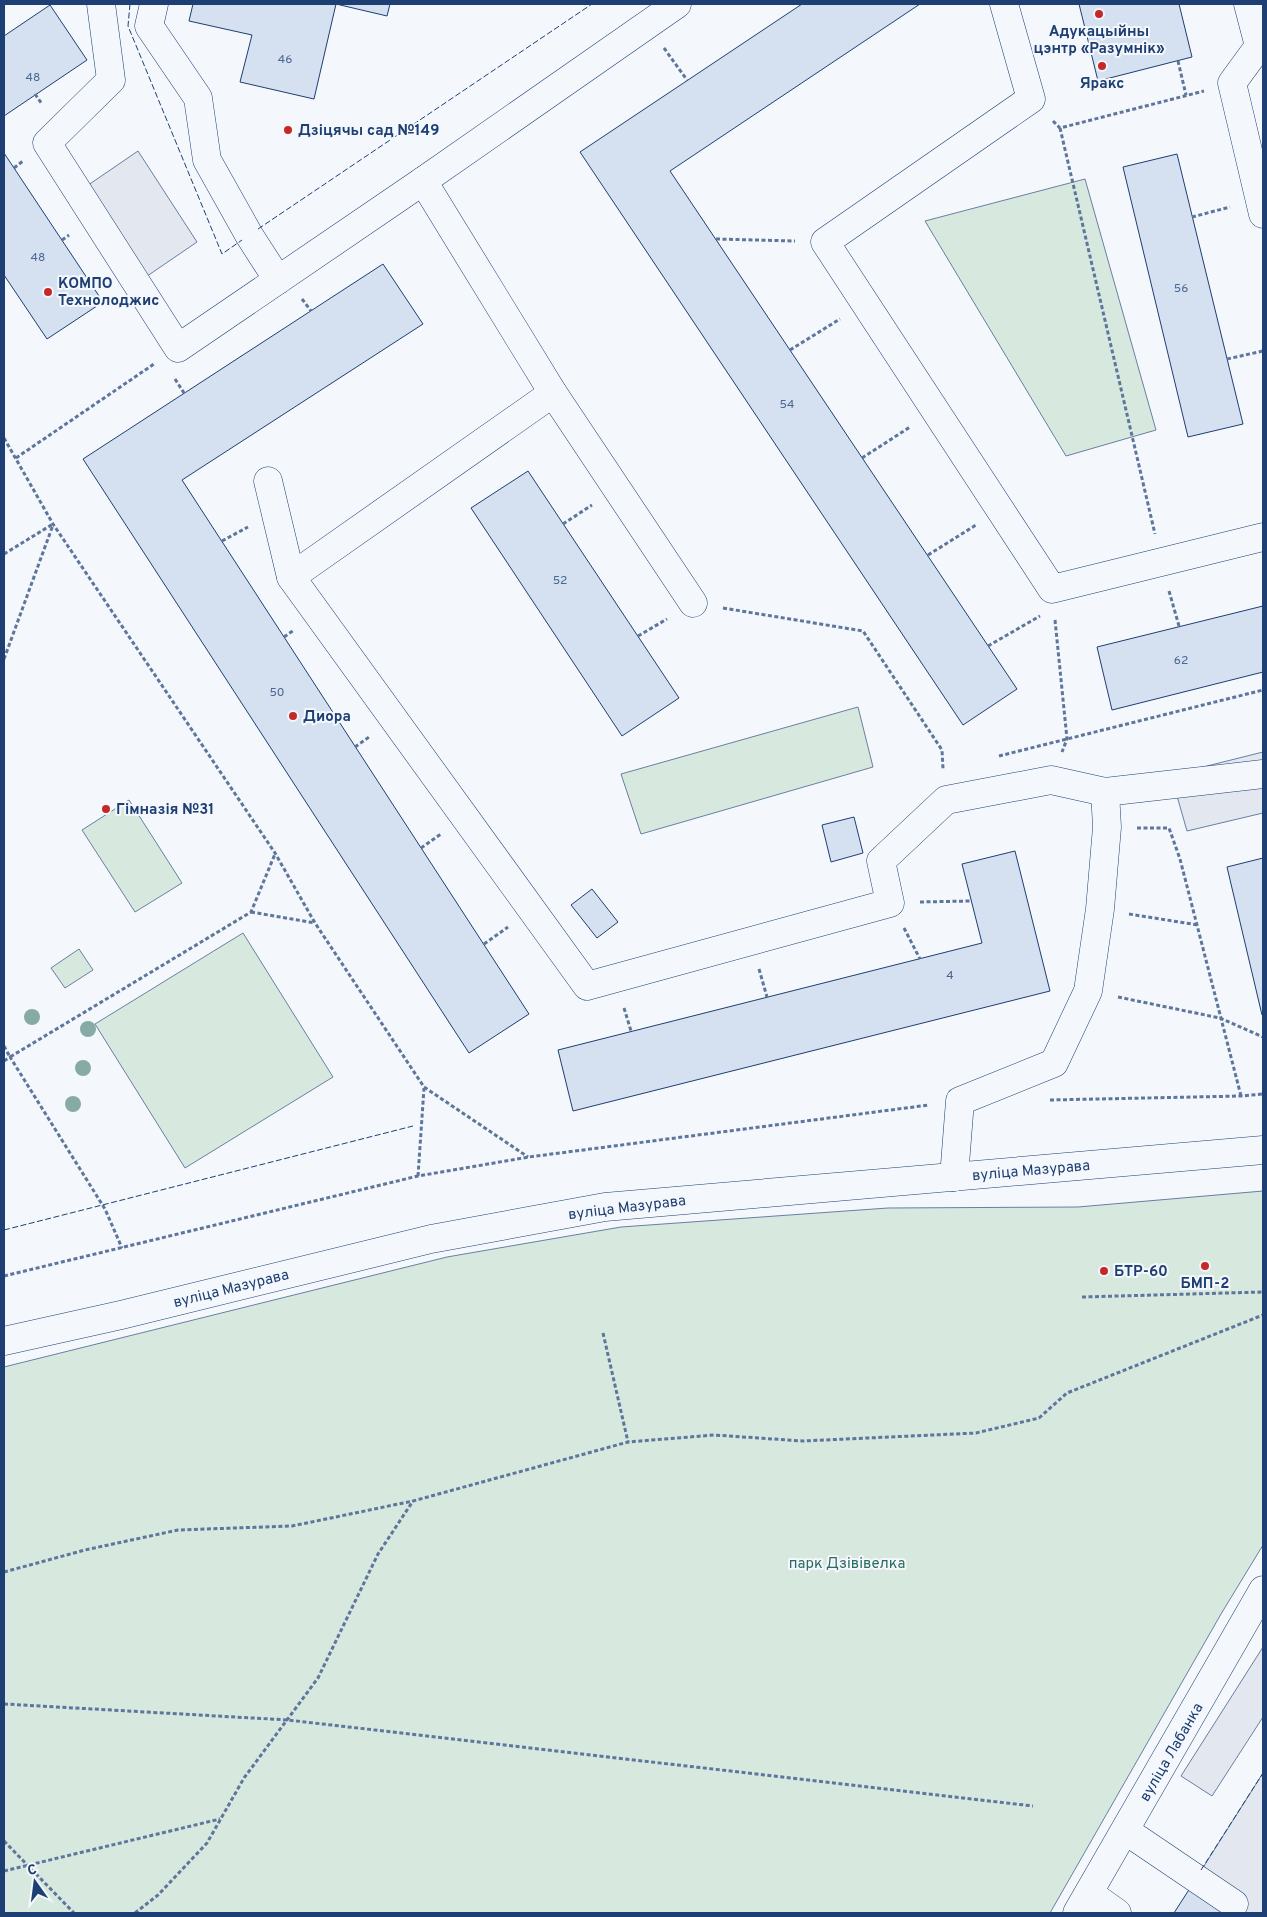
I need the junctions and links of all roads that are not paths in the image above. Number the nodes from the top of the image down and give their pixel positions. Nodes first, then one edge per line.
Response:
1 (101, 4) edge
2 (154, 4) edge
3 (676, 4) edge
4 (1004, 4) edge
5 (1248, 4) edge
6 (1261, 46) edge
7 (423, 181) junction
8 (1262, 207) edge
9 (278, 280) junction
10 (553, 393) junction
11 (268, 481) dead end
12 (1263, 537) edge
13 (292, 577) junction
14 (693, 603) road end
15 (1263, 774) edge
16 (1105, 792) junction
17 (1263, 1150) edge
18 (954, 1177) junction
19 (4, 1341) edge
20 (1263, 1590) edge
21 (1126, 1831) junction
22 (1083, 1903) edge
23 (1234, 1904) dead end
24 (1117, 1913) edge

1 - 9 main road
2 - 9 main road
3 - 7 main road
4 - 12 main road
5 - 6 main road
6 - 8 main road
7 - 9 main road
7 - 10 main road
10 - 13 main road
10 - 14 main road
11 - 13 main road
13 - 16 main road
15 - 16 main road
16 - 18 main road
17 - 18 main road, вуліца Мазурава
18 - 19 main road, вуліца Мазурава
20 - 21 main road, вуліца Лабанка
21 - 22 main road, вуліца Лабанка
21 - 23 main road
22 - 24 main road

